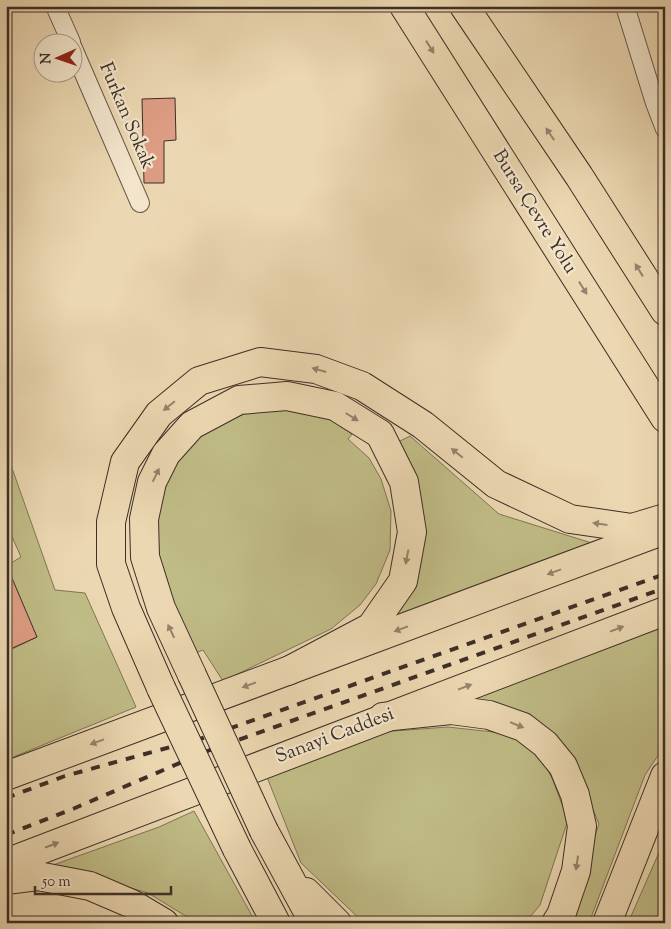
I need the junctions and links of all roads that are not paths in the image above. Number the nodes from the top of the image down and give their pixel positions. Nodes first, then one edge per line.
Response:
1 (55, 6) edge
2 (404, 6) edge
3 (464, 6) edge
4 (628, 7) edge
5 (67, 32) edge
6 (82, 69) edge
7 (660, 102) edge
8 (665, 129) edge
9 (140, 203) dead end
10 (665, 311) edge
11 (665, 418) edge
12 (665, 518) edge
13 (665, 530) edge
14 (665, 611) edge
15 (288, 671) junction
16 (383, 718) junction
17 (6, 776) edge
18 (665, 776) edge
19 (6, 863) edge
20 (286, 870) junction
21 (6, 880) edge
22 (164, 923) edge
23 (276, 923) edge
24 (314, 923) edge
25 (337, 923) edge
26 (556, 923) edge
27 (607, 923) edge

1 - 5 street
2 -> 11 highway, Bursa Çevre Yolu
10 -> 3 highway
4 - 7 street
6 - 9 street, Furkan Sokak
7 - 8 street
12 -> 23 highway, bridge
13 -> 15 highway
16 -> 14 highway, Sanayi Caddesi
15 -> 17 highway
20 -> 15 highway, bridge
19 -> 16 highway, Sanayi Caddesi
16 -> 26 highway
18 - 27 highway
20 - 24 highway
20 - 25 highway
21 - 22 highway

